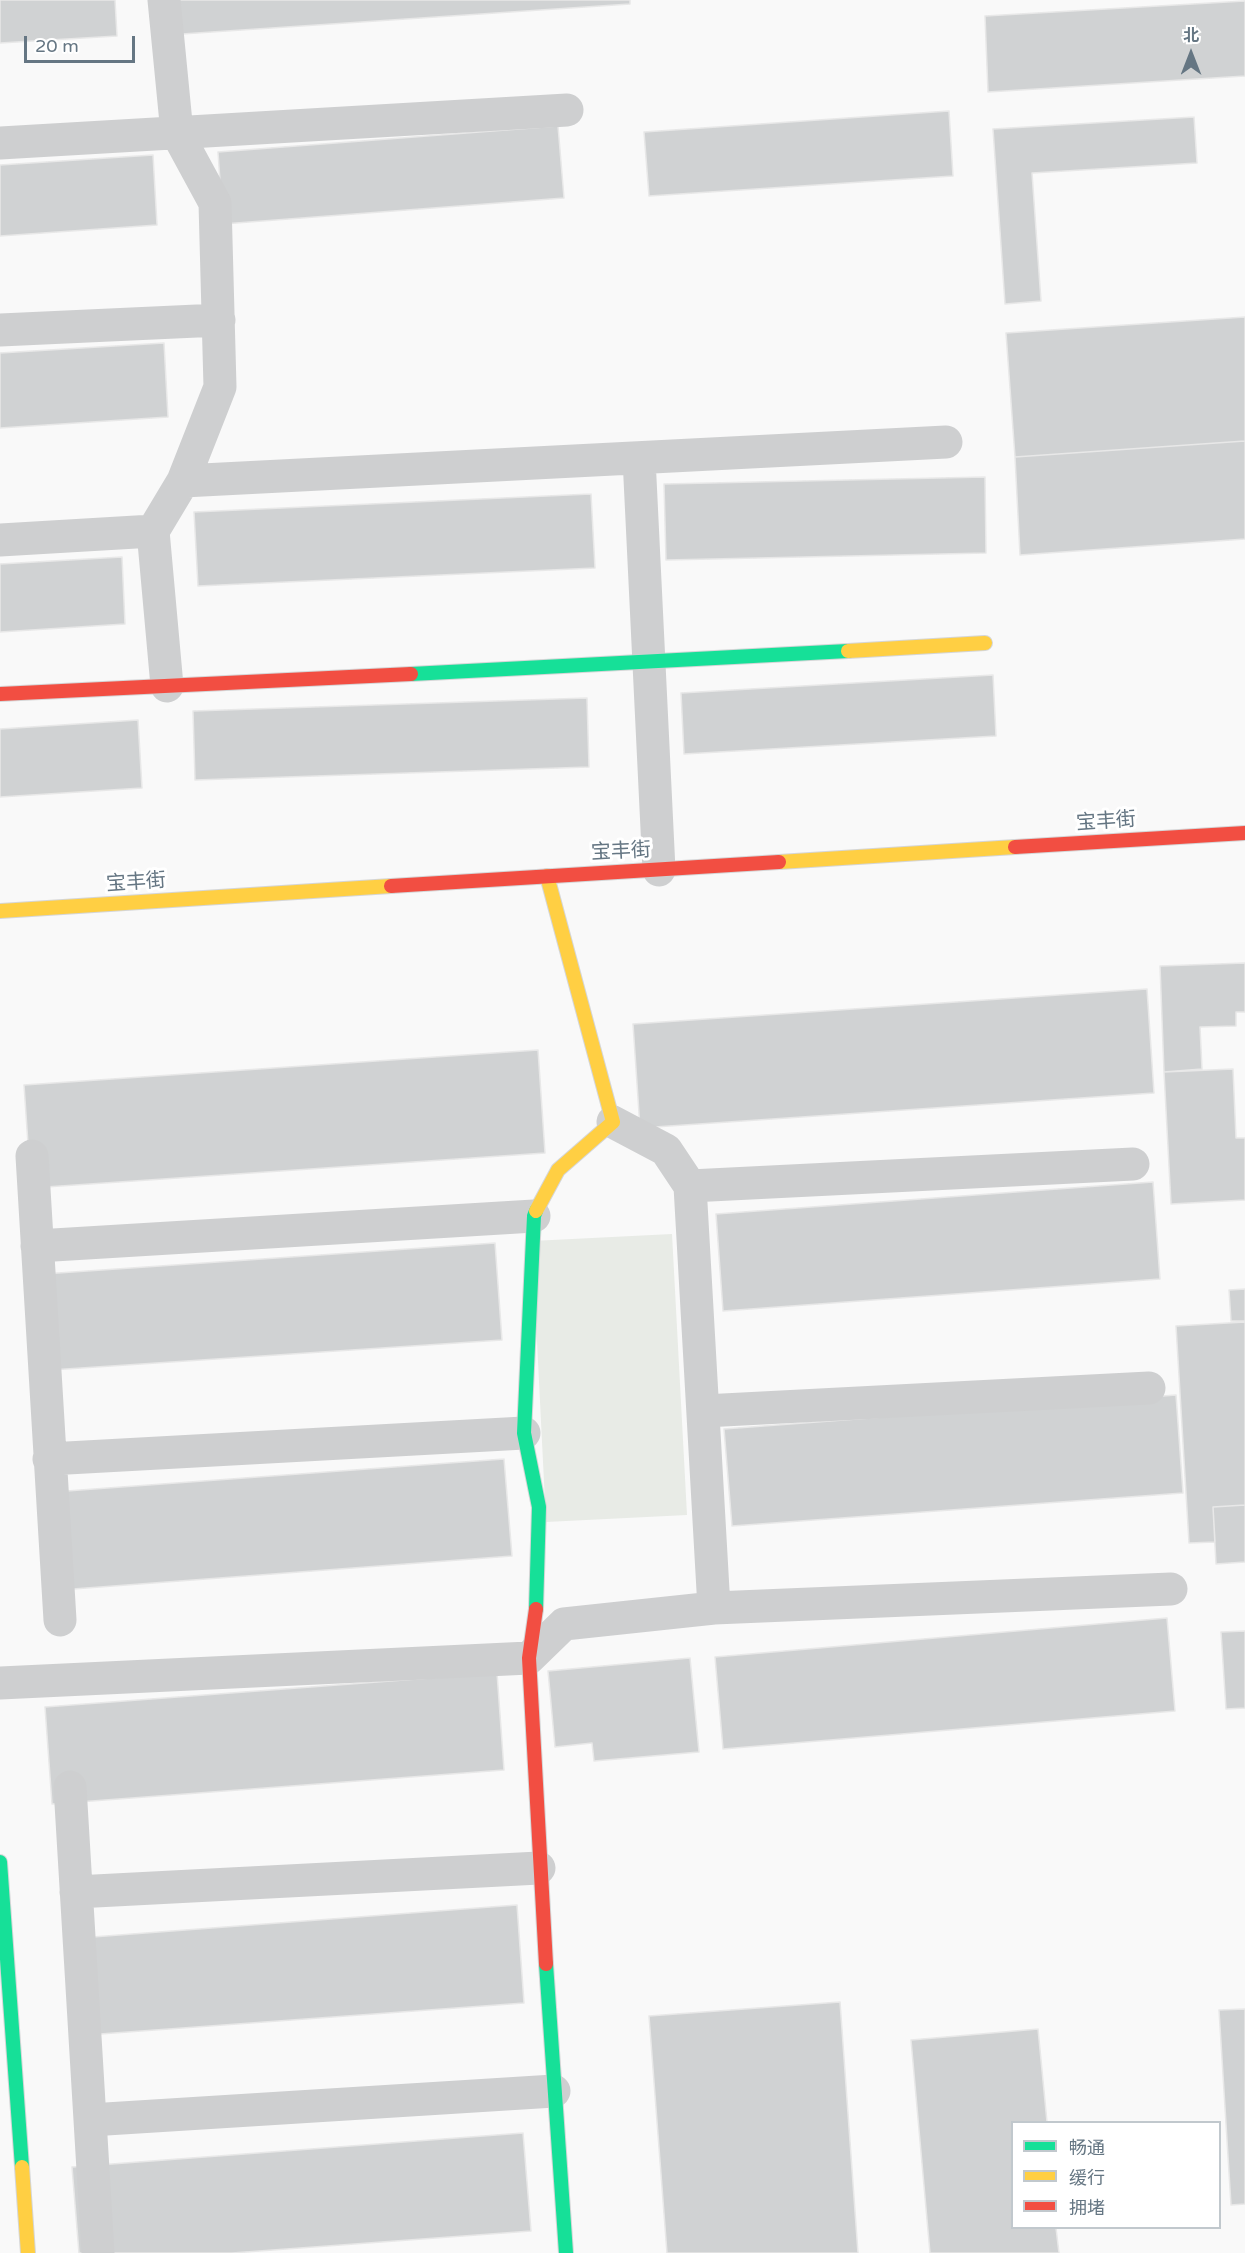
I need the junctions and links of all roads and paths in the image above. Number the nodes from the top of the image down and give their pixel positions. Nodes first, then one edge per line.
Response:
1 (164, 0) edge
2 (567, 110) dead end
3 (177, 133) junction
4 (0, 142) edge
5 (219, 320) junction
6 (0, 330) edge
7 (946, 442) dead end
8 (639, 458) junction
9 (183, 482) junction
10 (153, 531) junction
11 (0, 540) edge
12 (985, 643) dead end
13 (649, 663) junction
14 (167, 686) junction
15 (0, 694) edge
16 (1245, 833) edge
17 (659, 870) junction
18 (547, 876) junction
19 (0, 911) edge
20 (613, 1122) junction
21 (32, 1156) dead end
22 (1133, 1164) dead end
23 (690, 1186) junction
24 (534, 1216) junction
25 (37, 1246) junction
26 (1149, 1388) dead end
27 (704, 1412) junction
28 (524, 1433) junction
29 (49, 1459) junction
30 (1171, 1589) dead end
31 (714, 1608) junction
32 (60, 1620) dead end
33 (529, 1658) junction
34 (0, 1683) edge
35 (70, 1787) dead end
36 (0, 1862) edge
37 (539, 1868) junction
38 (76, 1892) junction
39 (554, 2091) junction
40 (90, 2120) junction
41 (28, 2253) edge
42 (98, 2253) edge
43 (566, 2253) edge

1 - 3 street
2 - 3 street
3 - 4 street
3 - 5 street
5 - 6 street
5 - 9 street
7 - 8 street
8 - 9 street
8 - 13 street
9 - 10 street
10 - 11 street
10 - 14 street
12 - 13 street
13 - 14 street
13 - 17 street
14 - 15 street
16 - 17 street, 宝丰街
17 - 18 street, 宝丰街
18 - 19 street, 宝丰街
18 - 20 street
20 - 23 street
20 - 24 street
21 - 25 street
22 - 23 street
23 - 27 street
24 - 25 street
24 - 28 street
25 - 29 street
26 - 27 street
27 - 31 street
28 - 29 street
28 - 33 street
29 - 32 street
30 - 31 street
31 - 33 street
33 - 34 street
33 - 37 street
35 - 38 street
36 - 41 street
37 - 38 street
37 - 39 street
38 - 40 street
39 - 40 street
39 - 43 street
40 - 42 street

